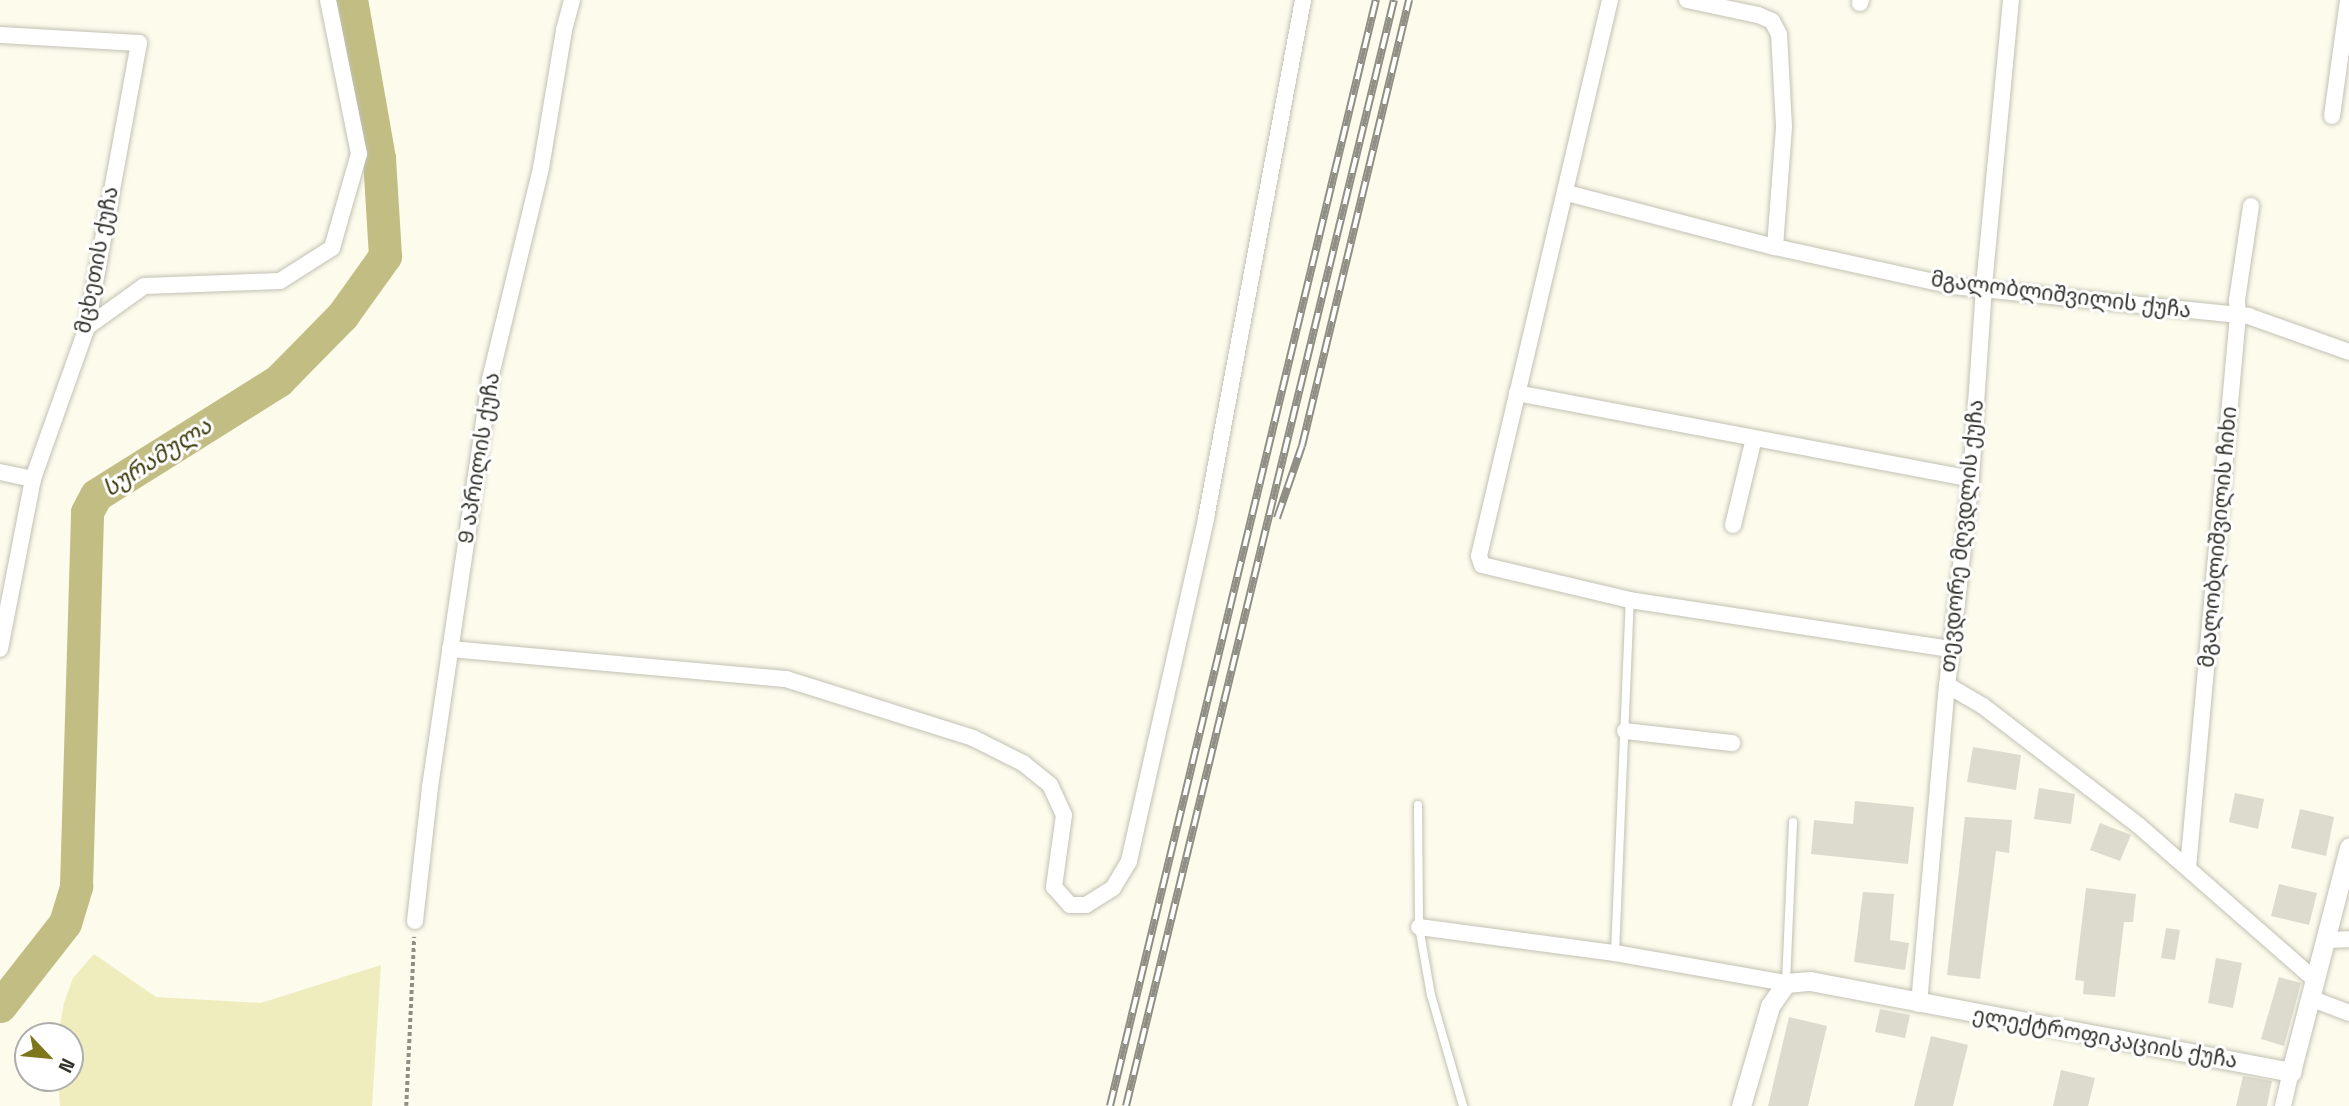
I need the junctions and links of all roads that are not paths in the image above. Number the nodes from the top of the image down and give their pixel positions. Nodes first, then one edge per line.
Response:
1 (328, 0) edge
2 (572, 0) edge
3 (1303, 0) edge
4 (1610, 0) edge
5 (1686, 0) edge
6 (2011, 0) edge
7 (2348, 0) edge
8 (0, 35) edge
9 (2332, 116) dead end
10 (1567, 193) junction
11 (2250, 206) dead end
12 (1775, 247) junction
13 (1984, 287) junction
14 (2238, 315) junction
15 (87, 327) junction
16 (2349, 352) edge
17 (1517, 393) junction
18 (1754, 438) junction
19 (0, 472) edge
20 (1972, 478) junction
21 (33, 479) junction
22 (1733, 525) dead end
23 (1630, 600) junction
24 (0, 649) edge
25 (450, 649) junction
26 (1950, 649) junction
27 (1947, 685) junction
28 (1625, 731) junction
29 (1732, 743) dead end
30 (1418, 805) dead end
31 (1793, 822) dead end
32 (2349, 847) edge
33 (2188, 868) junction
34 (415, 921) road end
35 (1419, 927) junction
36 (2349, 939) edge
37 (2325, 940) junction
38 (1615, 953) junction
39 (1786, 983) junction
40 (2312, 989) junction
41 (1919, 1004) junction
42 (2349, 1013) edge
43 (2291, 1072) junction
44 (1463, 1106) edge
45 (1741, 1106) edge
46 (2283, 1106) edge

1 - 15 street
2 - 25 street, 9 აპრილის ქუჩა
3 - 25 street
4 - 10 street
5 - 12 street
6 - 13 street, თევდორე მღვდლის ქუჩა
7 - 9 street
8 - 15 street, მცხეთის ქუჩა
10 - 12 street, მგალობლიშვილის ქუჩა
10 - 17 street
11 - 14 street, მგალობლიშვილის ჩიხი
12 - 13 street, მგალობლიშვილის ქუჩა
13 - 14 street, მგალობლიშვილის ქუჩა
13 - 20 street, თევდორე მღვდლის ქუჩა
14 - 16 street, მგალობლიშვილის ქუჩა
14 - 33 street, მგალობლიშვილის ჩიხი
15 - 21 street, მცხეთის ქუჩა
17 - 18 street
17 - 23 street
18 - 20 street
18 - 22 street
19 - 21 street
20 - 26 street, თევდორე მღვდლის ქუჩა
21 - 24 street, მცხეთის ქუჩა
23 - 26 street
23 - 28 lane
25 - 34 street, 9 აპრილის ქუჩა
26 - 27 street, თევდორე მღვდლის ქუჩა
27 - 33 street, თევდორე მღვდლის ქუჩა
27 - 41 street
28 - 29 street
28 - 38 lane
30 - 35 lane
31 - 39 lane
32 - 37 street
33 - 40 street, თევდორე მღვდლის ქუჩა
35 - 38 street, ელექტროფიკაციის ქუჩა
35 - 44 lane
36 - 37 street
37 - 40 street
38 - 39 street, ელექტროფიკაციის ქუჩა
39 - 41 street, ელექტროფიკაციის ქუჩა
39 - 45 street
40 - 42 street
40 - 43 street
41 - 43 street, ელექტროფიკაციის ქუჩა
43 - 46 street

